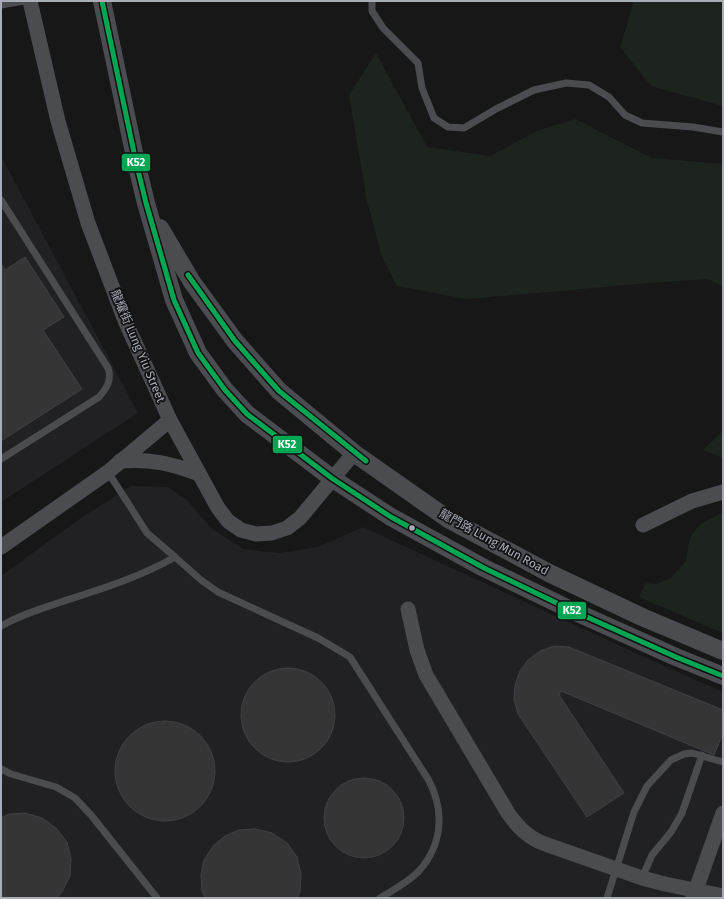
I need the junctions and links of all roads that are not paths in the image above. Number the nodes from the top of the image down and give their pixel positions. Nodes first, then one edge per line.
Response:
1 (24, 1) edge
2 (30, 1) edge
3 (102, 1) edge
4 (372, 1) edge
5 (1, 5) edge
6 (723, 132) edge
7 (1, 200) edge
8 (146, 203) junction
9 (170, 420) junction
10 (354, 453) junction
11 (1, 459) edge
12 (120, 461) junction
13 (108, 472) junction
14 (199, 474) junction
15 (333, 479) junction
16 (723, 492) edge
17 (643, 525) dead end
18 (1, 547) edge
19 (175, 557) junction
20 (408, 609) dead end
21 (1, 626) edge
22 (723, 651) edge
23 (723, 676) edge
24 (702, 755) junction
25 (723, 762) edge
26 (1, 769) edge
27 (723, 813) edge
28 (615, 868) junction
29 (642, 878) junction
30 (721, 893) edge
31 (694, 894) edge
32 (157, 898) edge
33 (380, 898) edge
34 (606, 898) edge

1 - 5 lane
2 - 9 street, 龍耀街 Lung Yiu Street
3 - 8 street, 龍門路 Lung Mun Road
4 - 6 lane
7 - 11 lane
8 - 10 street, 龍門路 Lung Mun Road
8 - 15 street, 龍門路 Lung Mun Road
9 - 12 street
9 - 14 street, 龍耀街 Lung Yiu Street
10 - 15 street, 龍耀街 Lung Yiu Street
10 - 22 street, 龍門路 Lung Mun Road
12 - 13 street
12 - 14 street
13 - 18 street
13 - 19 lane
14 - 15 street, 龍耀街 Lung Yiu Street
15 - 23 street, 龍門路 Lung Mun Road
16 - 17 street
19 - 21 lane
19 - 33 lane
20 - 28 street
24 - 25 lane
24 - 28 lane
24 - 29 lane
26 - 32 lane
27 - 31 street
28 - 29 street
28 - 34 lane
29 - 31 street
30 - 31 street

